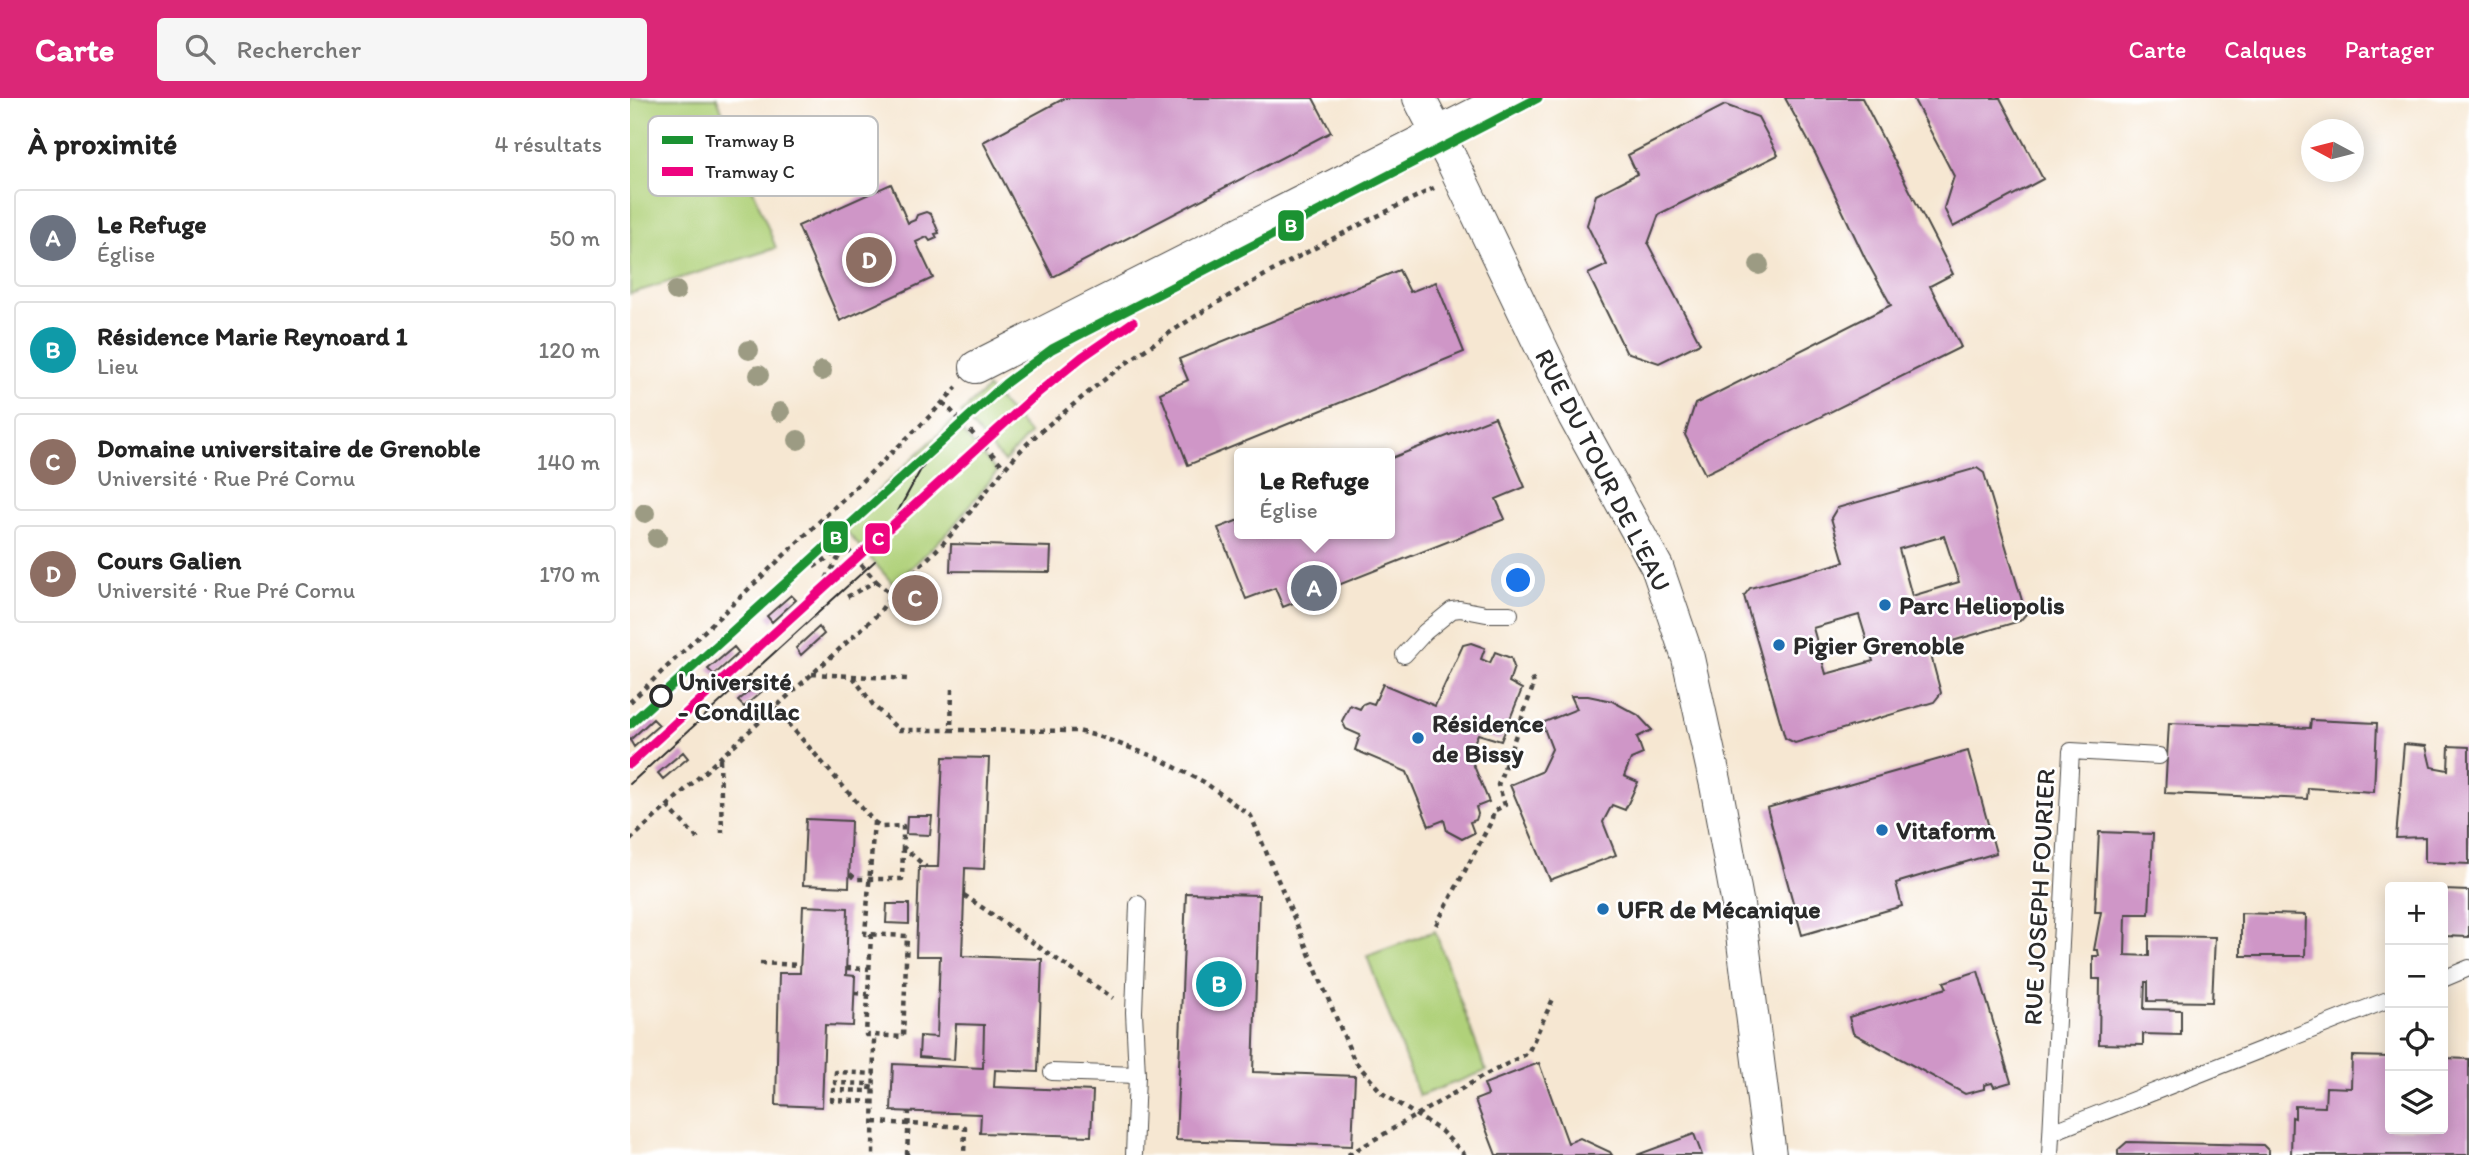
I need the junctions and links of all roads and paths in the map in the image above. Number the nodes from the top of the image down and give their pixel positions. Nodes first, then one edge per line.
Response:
1 (1419, 98) edge
2 (1507, 98) edge
3 (1438, 134) junction
4 (1460, 178) junction
5 (976, 367) joint
6 (943, 402) junction
7 (1005, 468) junction
8 (821, 520) junction
9 (845, 546) junction
10 (814, 567) dead end
11 (826, 579) dead end
12 (876, 581) junction
13 (892, 593) junction
14 (845, 598) dead end
15 (1510, 614) dead end
16 (920, 620) dead end
17 (1404, 655) dead end
18 (811, 674) junction
19 (1531, 675) dead end
20 (853, 677) junction
21 (909, 679) dead end
22 (952, 689) dead end
23 (630, 702) edge
24 (775, 708) junction
25 (951, 730) junction
26 (2159, 756) dead end
27 (720, 758) junction
28 (667, 806) junction
29 (874, 822) junction
30 (722, 834) dead end
31 (698, 838) dead end
32 (630, 840) edge
33 (903, 848) junction
34 (926, 867) dead end
35 (850, 874) dead end
36 (870, 879) junction
37 (964, 895) dead end
38 (1138, 904) dead end
39 (1436, 925) dead end
40 (871, 934) junction
41 (760, 963) dead end
42 (800, 965) dead end
43 (846, 968) dead end
44 (2469, 968) edge
45 (869, 969) junction
46 (2448, 977) edge
47 (855, 993) dead end
48 (867, 994) junction
49 (1553, 999) dead end
50 (2385, 1001) edge
51 (1133, 1012) junction
52 (874, 1035) junction
53 (1052, 1072) dead end
54 (875, 1074) junction
55 (1137, 1075) junction
56 (874, 1102) junction
57 (909, 1111) dead end
58 (1417, 1115) junction
59 (874, 1122) junction
60 (909, 1124) junction
61 (2052, 1132) junction
62 (873, 1155) edge
63 (907, 1155) edge
64 (964, 1155) edge
65 (1134, 1155) edge
66 (1348, 1155) edge
67 (1465, 1155) edge
68 (1770, 1155) edge
69 (2050, 1155) edge

1 - 3 street, RUE DU TOUR DE L'EAU
2 - 3 street
3 - 4 street, RUE DU TOUR DE L'EAU
3 - 5 street
4 - 7 path
4 - 68 street, RUE DU TOUR DE L'EAU
5 - 6 path
6 - 7 path
6 - 8 path
7 - 13 path
8 - 9 path
8 - 23 path
9 - 10 path
9 - 11 path
9 - 12 path
12 - 13 path
12 - 14 path
13 - 16 path
13 - 18 path
15 - 17 lane
18 - 20 path
18 - 24 path
19 - 39 path
20 - 21 path
20 - 25 path
22 - 25 path
24 - 27 path
24 - 29 path
25 - 58 path
26 - 61 lane, RUE JOSEPH FOURIER
27 - 28 path
27 - 30 path
28 - 31 path
28 - 32 path
29 - 33 path
29 - 36 path
33 - 34 path
33 - 36 path
35 - 36 path
36 - 40 path
37 - 51 path
38 - 51 lane
40 - 45 path
40 - 52 path
41 - 42 path
43 - 45 path
44 - 46 lane
45 - 48 path
47 - 48 path
48 - 52 path
49 - 58 path
50 - 61 lane
51 - 55 lane
52 - 54 path
53 - 55 lane
54 - 56 path
54 - 56 path
55 - 65 lane
56 - 59 path
57 - 60 path
58 - 66 path
58 - 67 path
59 - 60 path
59 - 62 path
60 - 63 path
60 - 64 path
61 - 69 lane, RUE JOSEPH FOURIER

